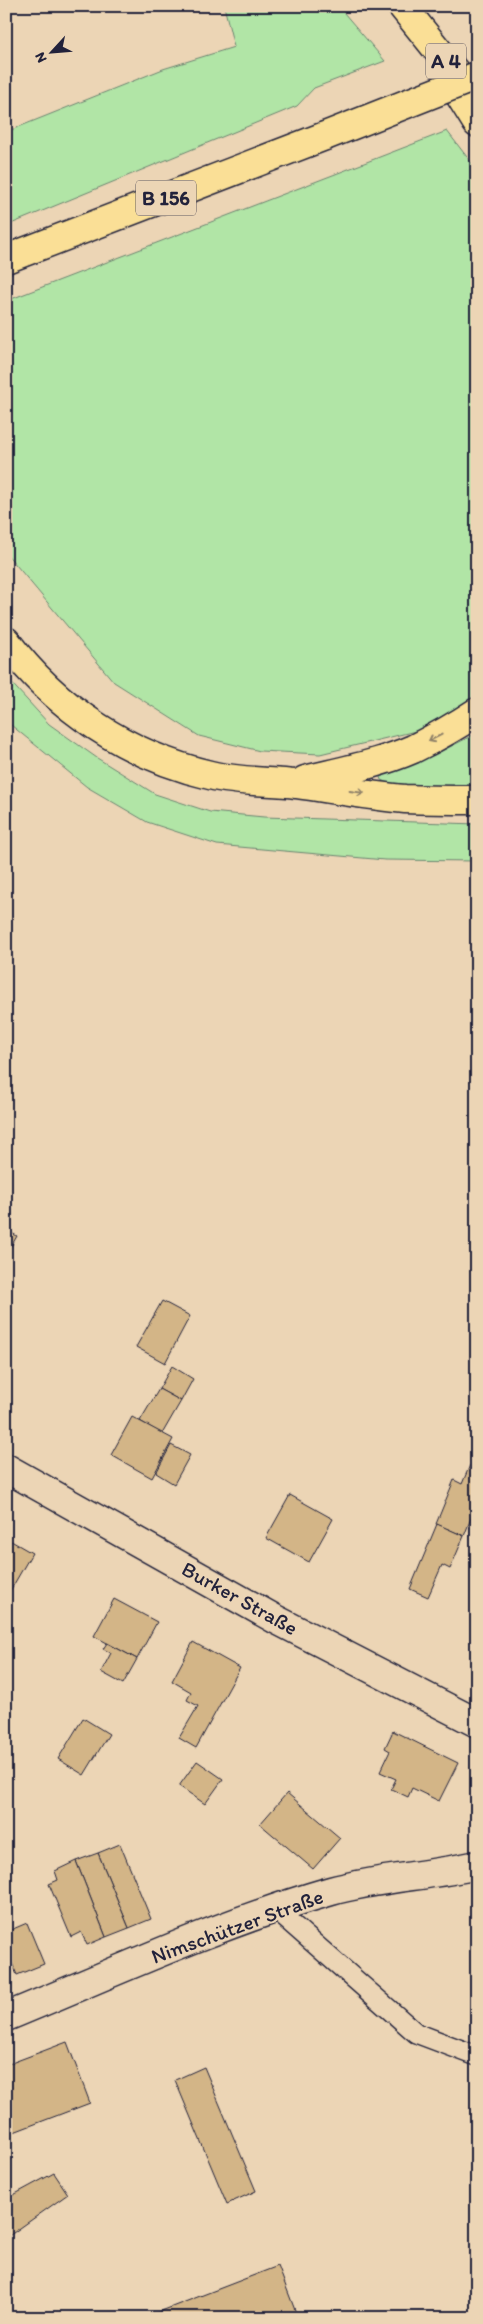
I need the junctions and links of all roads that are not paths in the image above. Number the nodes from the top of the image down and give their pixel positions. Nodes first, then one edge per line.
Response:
1 (409, 15) edge
2 (477, 76) edge
3 (477, 99) edge
4 (477, 123) edge
5 (6, 260) edge
6 (6, 641) edge
7 (477, 712) edge
8 (291, 784) junction
9 (477, 800) edge
10 (6, 1468) edge
11 (477, 1723) edge
12 (477, 1865) edge
13 (276, 1910) junction
14 (6, 2017) edge
15 (477, 2056) edge

1 - 3 main road, A 4
1 - 4 main road
2 - 5 main road, B 156, bridge
6 - 8 main road
7 -> 8 main road
8 -> 9 main road
10 - 11 street, Burker Straße
12 - 13 street, Nimschützer Straße
13 - 14 street, Nimschützer Straße
13 - 15 lane

